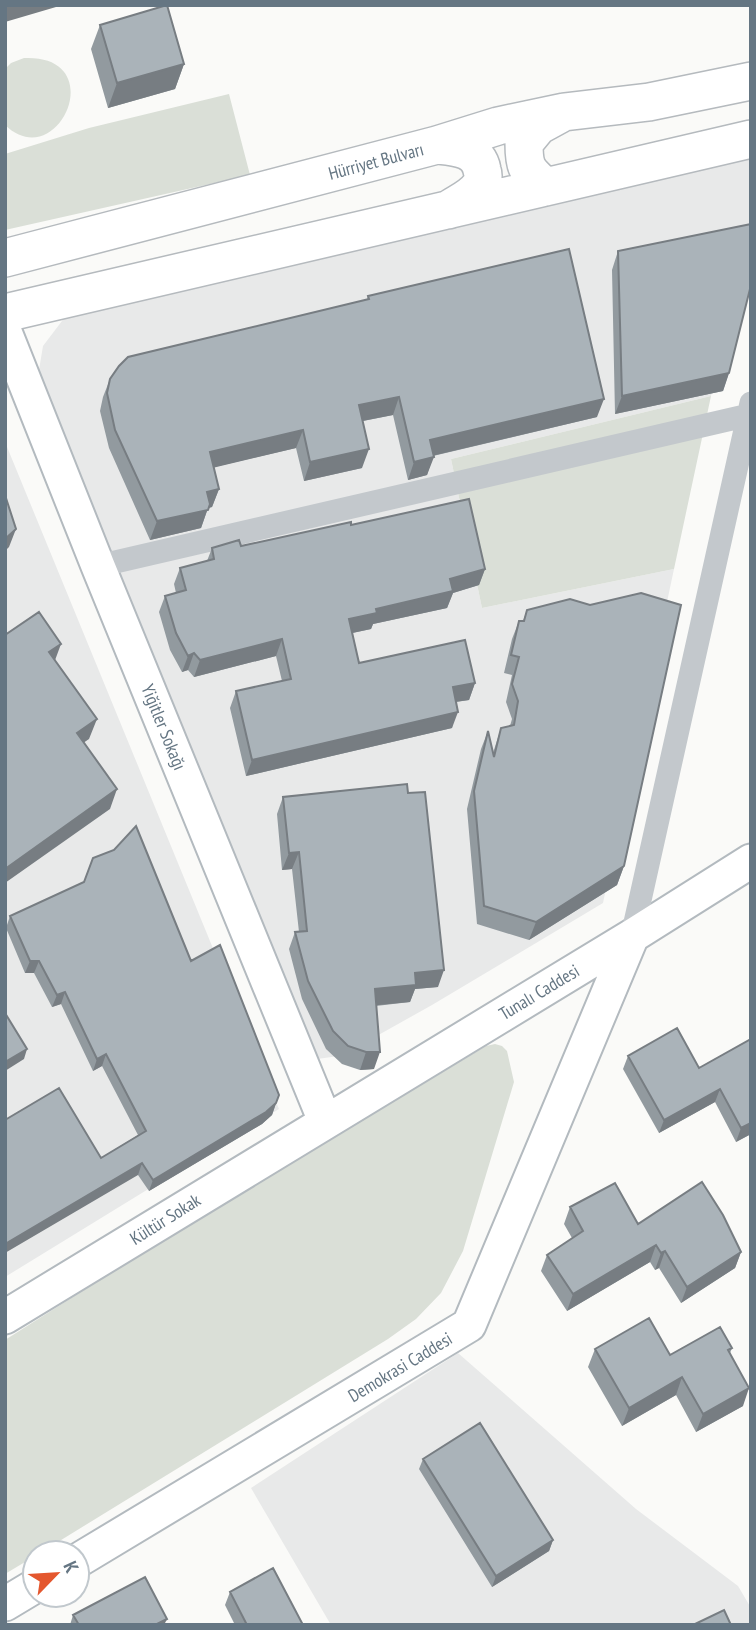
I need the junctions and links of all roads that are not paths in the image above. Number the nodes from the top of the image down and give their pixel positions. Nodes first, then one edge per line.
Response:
1 (751, 81) edge
2 (564, 112) junction
3 (751, 139) edge
4 (437, 145) junction
5 (545, 187) junction
6 (447, 211) junction
7 (5, 258) edge
8 (5, 313) edge
9 (5, 332) edge
10 (750, 409) edge
11 (98, 566) junction
12 (751, 861) edge
13 (632, 936) junction
14 (325, 1121) junction
15 (5, 1317) edge
16 (91, 1553) edge
17 (21, 1594) edge
18 (5, 1604) edge

1 - 2 main road, Hürriyet Bulvarı
2 - 4 main road, Hürriyet Bulvarı
2 - 5 main road
3 - 5 main road
4 - 6 main road
4 - 7 main road, Hürriyet Bulvarı
5 - 6 main road
6 - 8 main road
9 - 11 street, Yiğitler Sokağı
10 - 11 street
10 - 13 street
11 - 14 street, Yiğitler Sokağı
12 - 13 street, Tunalı Caddesi
13 - 14 street, Tunalı Caddesi
13 - 16 street, Demokrasi Caddesi
14 - 15 street, Kültür Sokak
17 - 18 street

